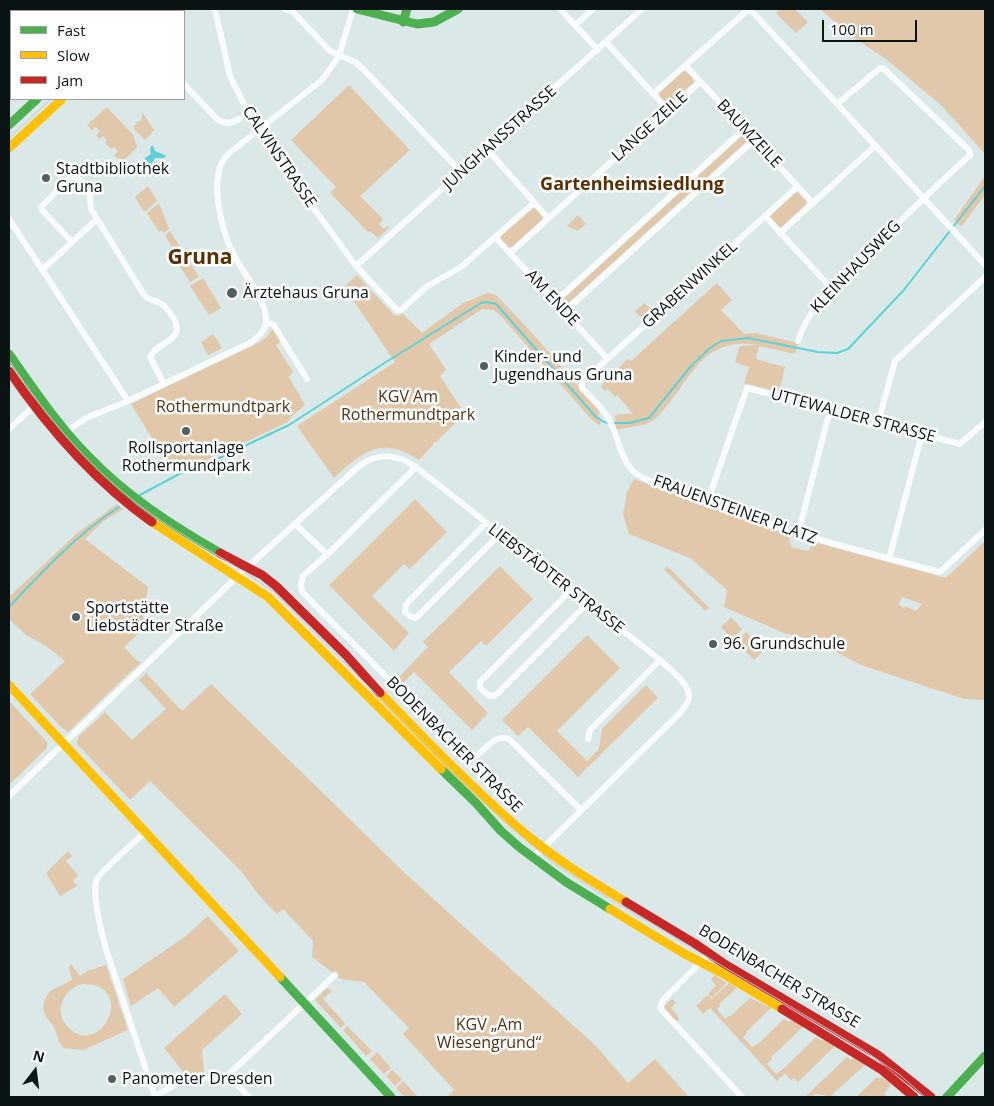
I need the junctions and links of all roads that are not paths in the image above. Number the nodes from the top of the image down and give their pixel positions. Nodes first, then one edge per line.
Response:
1 (216, 9) edge
2 (285, 9) edge
3 (353, 9) edge
4 (357, 9) edge
5 (407, 9) edge
6 (458, 9) edge
7 (560, 9) edge
8 (593, 9) edge
9 (642, 9) edge
10 (750, 9) edge
11 (389, 13) edge
12 (403, 22) junction
13 (575, 25) junction
14 (606, 42) junction
15 (598, 50) junction
16 (339, 56) junction
17 (686, 66) junction
18 (700, 82) junction
19 (185, 85) edge
20 (654, 94) junction
21 (36, 100) edge
22 (61, 100) edge
23 (837, 104) junction
24 (668, 110) junction
25 (250, 116) junction
26 (9, 125) edge
27 (744, 129) junction
28 (258, 130) junction
29 (754, 140) junction
30 (875, 146) junction
31 (9, 148) edge
32 (487, 150) junction
33 (461, 172) junction
34 (797, 187) junction
35 (923, 198) junction
36 (534, 203) junction
37 (812, 203) junction
38 (765, 216) junction
39 (548, 218) junction
40 (9, 219) edge
41 (97, 219) junction
42 (780, 233) junction
43 (496, 237) junction
44 (72, 242) junction
45 (510, 253) junction
46 (356, 266) junction
47 (985, 266) edge
48 (42, 270) junction
49 (985, 277) edge
50 (832, 289) junction
51 (555, 302) junction
52 (564, 312) junction
53 (266, 323) junction
54 (798, 341) dead end
55 (9, 354) edge
56 (608, 359) junction
57 (9, 371) edge
58 (307, 379) dead end
59 (582, 382) joint
60 (164, 384) junction
61 (128, 401) junction
62 (34, 406) junction
63 (830, 410) junction
64 (985, 422) edge
65 (878, 423) junction
66 (9, 429) edge
67 (62, 434) junction
68 (922, 434) junction
69 (416, 467) junction
70 (707, 502) junction
71 (486, 523) junction
72 (295, 524) junction
73 (985, 530) edge
74 (500, 534) junction
75 (798, 534) junction
76 (327, 554) junction
77 (889, 559) junction
78 (247, 567) junction
79 (238, 576) junction
80 (571, 590) junction
81 (588, 603) junction
82 (660, 660) junction
83 (9, 685) edge
84 (588, 739) dead end
85 (64, 744) junction
86 (9, 796) edge
87 (580, 810) junction
88 (145, 832) junction
89 (543, 848) junction
90 (532, 857) junction
91 (710, 953) junction
92 (701, 963) junction
93 (335, 975) dead end
94 (304, 1003) junction
95 (984, 1055) edge
96 (228, 1075) junction
97 (155, 1096) edge
98 (250, 1097) edge
99 (391, 1097) edge
100 (742, 1097) edge
101 (914, 1097) edge
102 (931, 1097) edge
103 (947, 1097) edge

1 - 25 street, CALVINSTRASSE
2 - 16 street
3 - 16 street
4 - 11 street
5 - 12 street
6 - 12 street
7 - 13 street
8 - 13 street
9 - 14 street, JUNGHANSSTRASSE
10 - 17 street
10 - 23 street
11 - 12 street
13 - 15 street
14 - 15 street, JUNGHANSSTRASSE
14 - 20 street
15 - 32 street, JUNGHANSSTRASSE
16 - 28 street
16 - 33 street
17 - 18 street, BAUMZEILE
17 - 20 street
18 - 24 street, LANGE ZEILE
18 - 27 street, BAUMZEILE
19 - 25 street
20 - 24 street
21 - 26 street
22 - 31 street
23 - 30 street
23 - 35 street, KLEINHAUSWEG
24 - 39 street, LANGE ZEILE
25 - 28 street, CALVINSTRASSE
27 - 29 street, BAUMZEILE
27 - 51 street
28 - 46 street, CALVINSTRASSE
28 - 53 street
29 - 34 street, BAUMZEILE
29 - 52 street
30 - 35 street
30 - 37 street
32 - 33 street, JUNGHANSSTRASSE
32 - 36 street
33 - 46 street, JUNGHANSSTRASSE
34 - 37 street, BAUMZEILE
34 - 38 street, GRABENWINKEL
35 - 47 street
35 - 50 street, KLEINHAUSWEG
36 - 39 street
36 - 43 street
37 - 42 street
38 - 42 street
38 - 56 street, GRABENWINKEL
39 - 45 street, LANGE ZEILE
40 - 48 street
41 - 44 street
41 - 44 street
41 - 60 street
42 - 50 street
43 - 45 street, AM ENDE
43 - 46 street, CALVINSTRASSE
44 - 48 street
45 - 51 street, AM ENDE
48 - 61 street
49 - 65 street
50 - 54 street, KLEINHAUSWEG
51 - 52 street, AM ENDE
52 - 56 street, AM ENDE
53 - 58 street
53 - 60 street
55 - 67 street, BODENBACHER STRASSE
56 - 59 street, GRABENWINKEL
57 - 62 street, BODENBACHER STRASSE
59 - 70 street, FRAUENSTEINER PLATZ
60 - 61 street
61 - 67 street
62 - 66 street
62 - 67 street, BODENBACHER STRASSE
63 - 65 street, UTTEWALDER STRASSE
63 - 70 street, UTTEWALDER STRASSE
63 - 75 street
64 - 68 street, UTTEWALDER STRASSE
65 - 68 street, UTTEWALDER STRASSE
67 - 78 street, BODENBACHER STRASSE
67 - 79 street, BODENBACHER STRASSE
68 - 77 street
69 - 71 street, LIEBSTÄDTER STRASSE
69 - 72 street, LIEBSTÄDTER STRASSE
69 - 76 street
70 - 75 street, FRAUENSTEINER PLATZ
71 - 74 street, LIEBSTÄDTER STRASSE
71 - 74 street
72 - 76 street
72 - 78 street, LIEBSTÄDTER STRASSE
73 - 77 street, FRAUENSTEINER PLATZ
74 - 80 street, LIEBSTÄDTER STRASSE
75 - 77 street, FRAUENSTEINER PLATZ
76 - 87 street
78 - 79 street, LIEBSTÄDTER STRASSE
78 - 89 street, BODENBACHER STRASSE
79 - 85 street, LIEBSTÄDTER STRASSE
79 - 90 street, BODENBACHER STRASSE
80 - 81 street, LIEBSTÄDTER STRASSE
80 - 81 street
81 - 82 street, LIEBSTÄDTER STRASSE
82 - 84 street
82 - 87 street, LIEBSTÄDTER STRASSE
83 - 85 street
85 - 86 street
85 - 88 street
87 - 89 street, LIEBSTÄDTER STRASSE
88 - 94 street
88 - 97 street
89 - 90 street, LIEBSTÄDTER STRASSE
89 - 91 street, BODENBACHER STRASSE
90 - 92 street, BODENBACHER STRASSE
91 - 92 street
91 - 102 street, BODENBACHER STRASSE
92 - 100 street
92 - 101 street, BODENBACHER STRASSE
93 - 94 street
94 - 96 street
94 - 99 street
95 - 103 street
96 - 97 street
96 - 98 street

